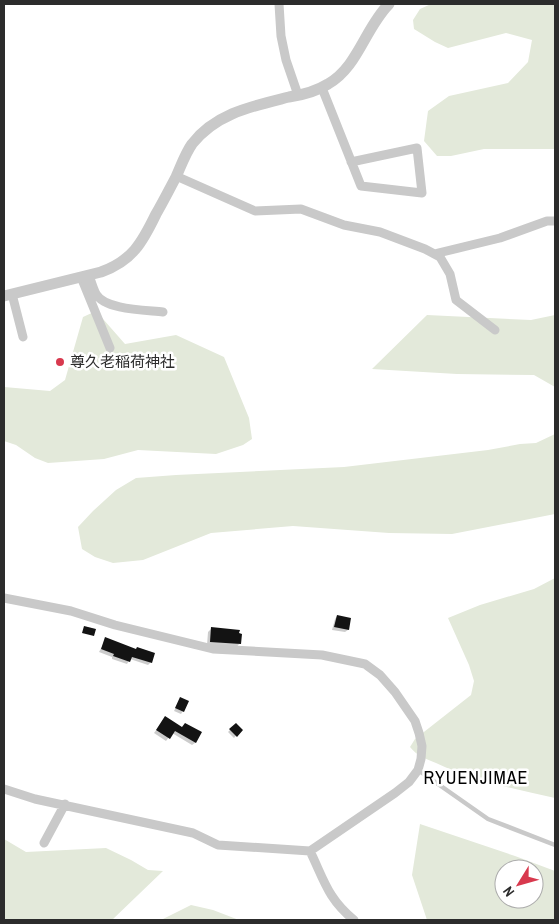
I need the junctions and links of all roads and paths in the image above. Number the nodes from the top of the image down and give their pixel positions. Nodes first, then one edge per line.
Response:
1 (279, 4) edge
2 (389, 4) edge
3 (322, 88) junction
4 (298, 95) junction
5 (351, 162) junction
6 (176, 176) junction
7 (555, 221) edge
8 (434, 254) junction
9 (85, 276) junction
10 (8, 295) edge
11 (163, 312) dead end
12 (495, 330) dead end
13 (23, 337) dead end
14 (110, 348) dead end
15 (4, 598) edge
16 (418, 770) junction
17 (4, 790) edge
18 (65, 804) junction
19 (44, 843) dead end
20 (555, 846) edge
21 (310, 852) junction
22 (354, 920) edge

1 - 4 street
2 - 3 street
3 - 4 street
3 - 5 street
4 - 6 street
5 - 5 street
6 - 8 street
6 - 9 street
7 - 8 street
8 - 12 street
9 - 10 street
9 - 11 street
9 - 14 street
10 - 13 street
15 - 16 street
16 - 20 lane
16 - 21 street
17 - 18 street
18 - 19 street
18 - 21 street
21 - 22 street

